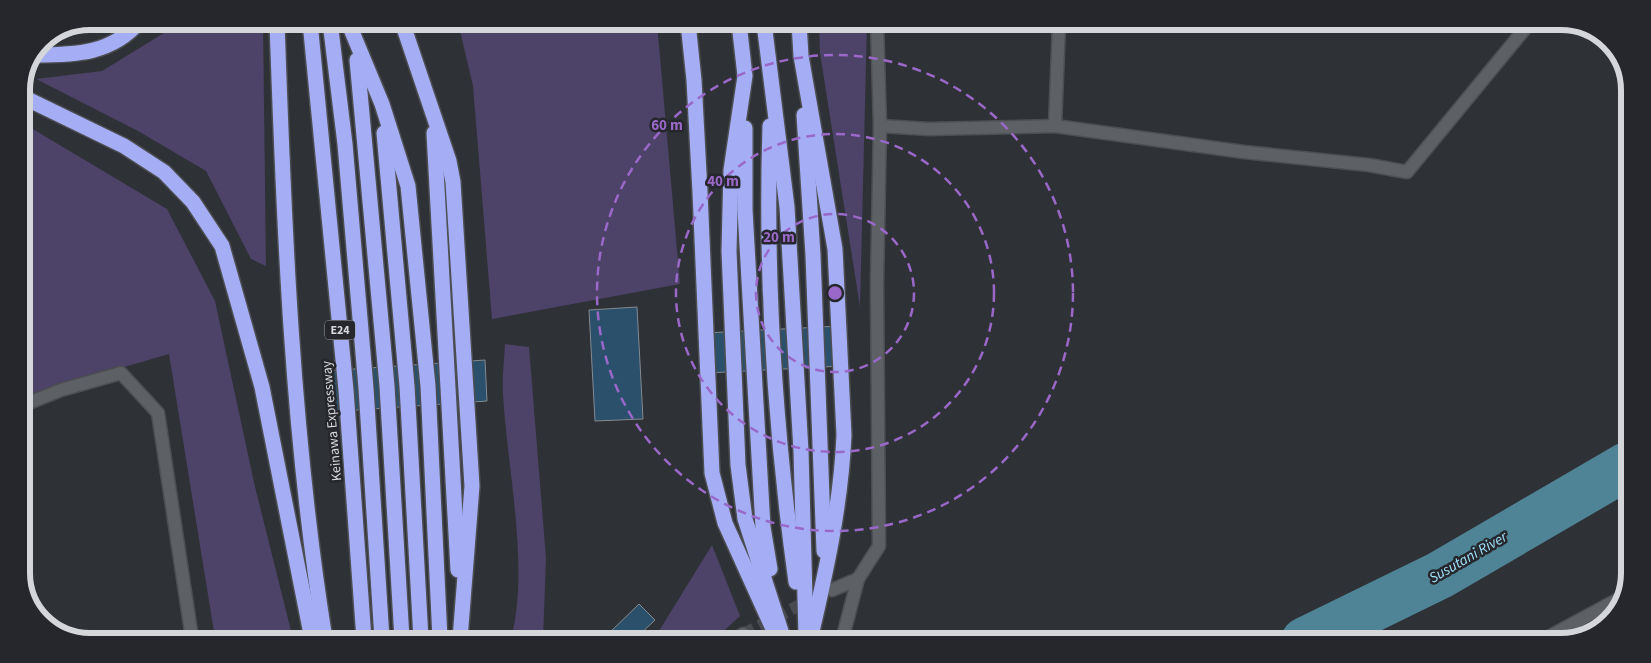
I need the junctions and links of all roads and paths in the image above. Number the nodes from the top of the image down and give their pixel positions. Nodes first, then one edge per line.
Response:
1 (132, 30) edge
2 (277, 30) edge
3 (311, 30) edge
4 (331, 30) edge
5 (351, 30) edge
6 (405, 30) edge
7 (688, 30) edge
8 (740, 30) edge
9 (765, 30) edge
10 (799, 30) edge
11 (877, 30) edge
12 (1059, 30) edge
13 (1524, 30) edge
14 (356, 46) junction
15 (42, 55) edge
16 (801, 56) junction
17 (745, 76) junction
18 (771, 77) junction
19 (30, 100) edge
20 (382, 104) junction
21 (880, 126) junction
22 (1056, 126) junction
23 (30, 402) edge
24 (858, 579) junction
25 (828, 584) junction
26 (1613, 602) edge
27 (776, 610) junction
28 (191, 633) edge
29 (311, 633) edge
30 (325, 633) edge
31 (364, 633) edge
32 (382, 633) edge
33 (402, 633) edge
34 (421, 633) edge
35 (440, 633) edge
36 (461, 633) edge
37 (775, 633) edge
38 (781, 633) edge
39 (804, 633) edge
40 (805, 633) edge
41 (812, 633) edge
42 (844, 633) edge
43 (1556, 633) edge

1 - 15 highway
2 - 30 highway
3 - 31 highway, Keinawa Expressway / E24
4 - 32 highway
5 - 14 highway
6 - 36 highway
7 - 37 highway
8 - 17 highway
9 - 18 highway
10 - 16 highway
11 - 21 street
12 - 22 street
13 - 22 street
14 - 20 highway
14 - 33 highway
16 - 25 highway
16 - 25 highway
17 - 27 highway
17 - 27 highway
18 - 39 highway
18 - 40 highway
19 - 29 highway
20 - 34 highway
20 - 35 highway
21 - 22 street
21 - 24 street
23 - 28 street
24 - 25 street
24 - 42 street
25 - 41 highway
26 - 43 street
27 - 38 highway

